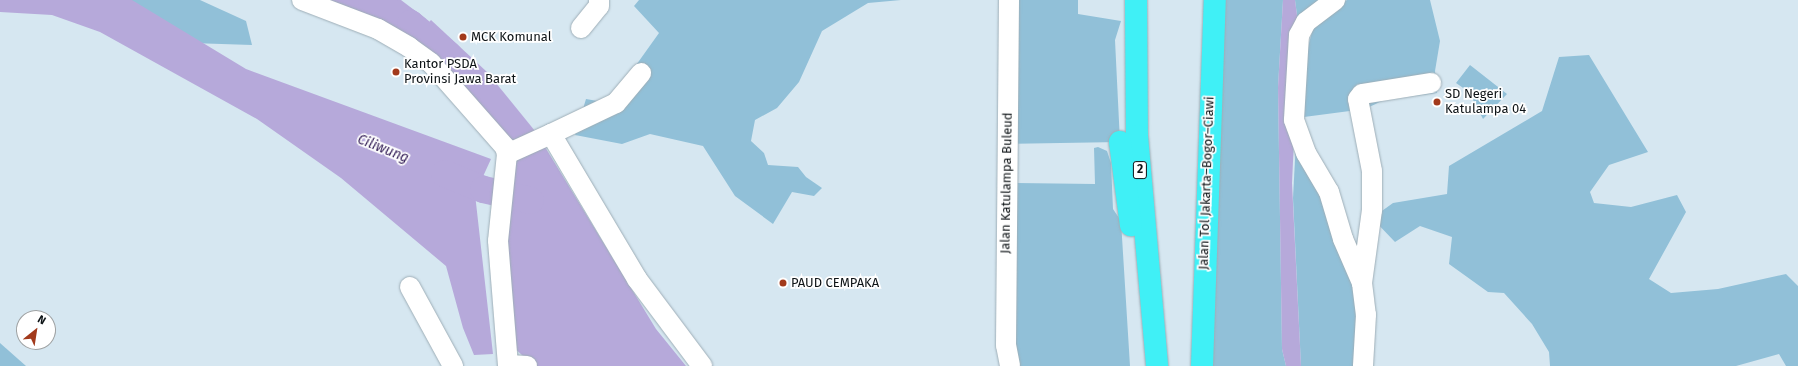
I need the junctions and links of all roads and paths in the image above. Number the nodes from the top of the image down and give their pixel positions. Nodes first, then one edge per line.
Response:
1 (302, 0) edge
2 (599, 0) edge
3 (1009, 0) edge
4 (1136, 0) edge
5 (1215, 0) edge
6 (1334, 0) edge
7 (581, 28) dead end
8 (641, 73) dead end
9 (1431, 83) dead end
10 (546, 136) junction
11 (1120, 142) dead end
12 (510, 154) junction
13 (1362, 283) junction
14 (410, 287) dead end
15 (1155, 340) junction
16 (512, 364) edge
17 (452, 366) edge
18 (702, 366) edge
19 (1010, 366) edge
20 (1157, 366) edge
21 (1202, 366) edge
22 (1363, 366) edge

1 - 12 street
2 - 7 street
3 - 19 street, Jalan Katulampa Buleud
4 - 15 highway, 2
5 - 21 highway, Jalan Tol Jakarta–Bogor–Ciawi
6 - 13 street
8 - 10 street
9 - 13 street
10 - 12 street
10 - 18 street
11 - 15 highway
12 - 16 street
13 - 22 street
14 - 17 street
15 - 20 highway, 2

